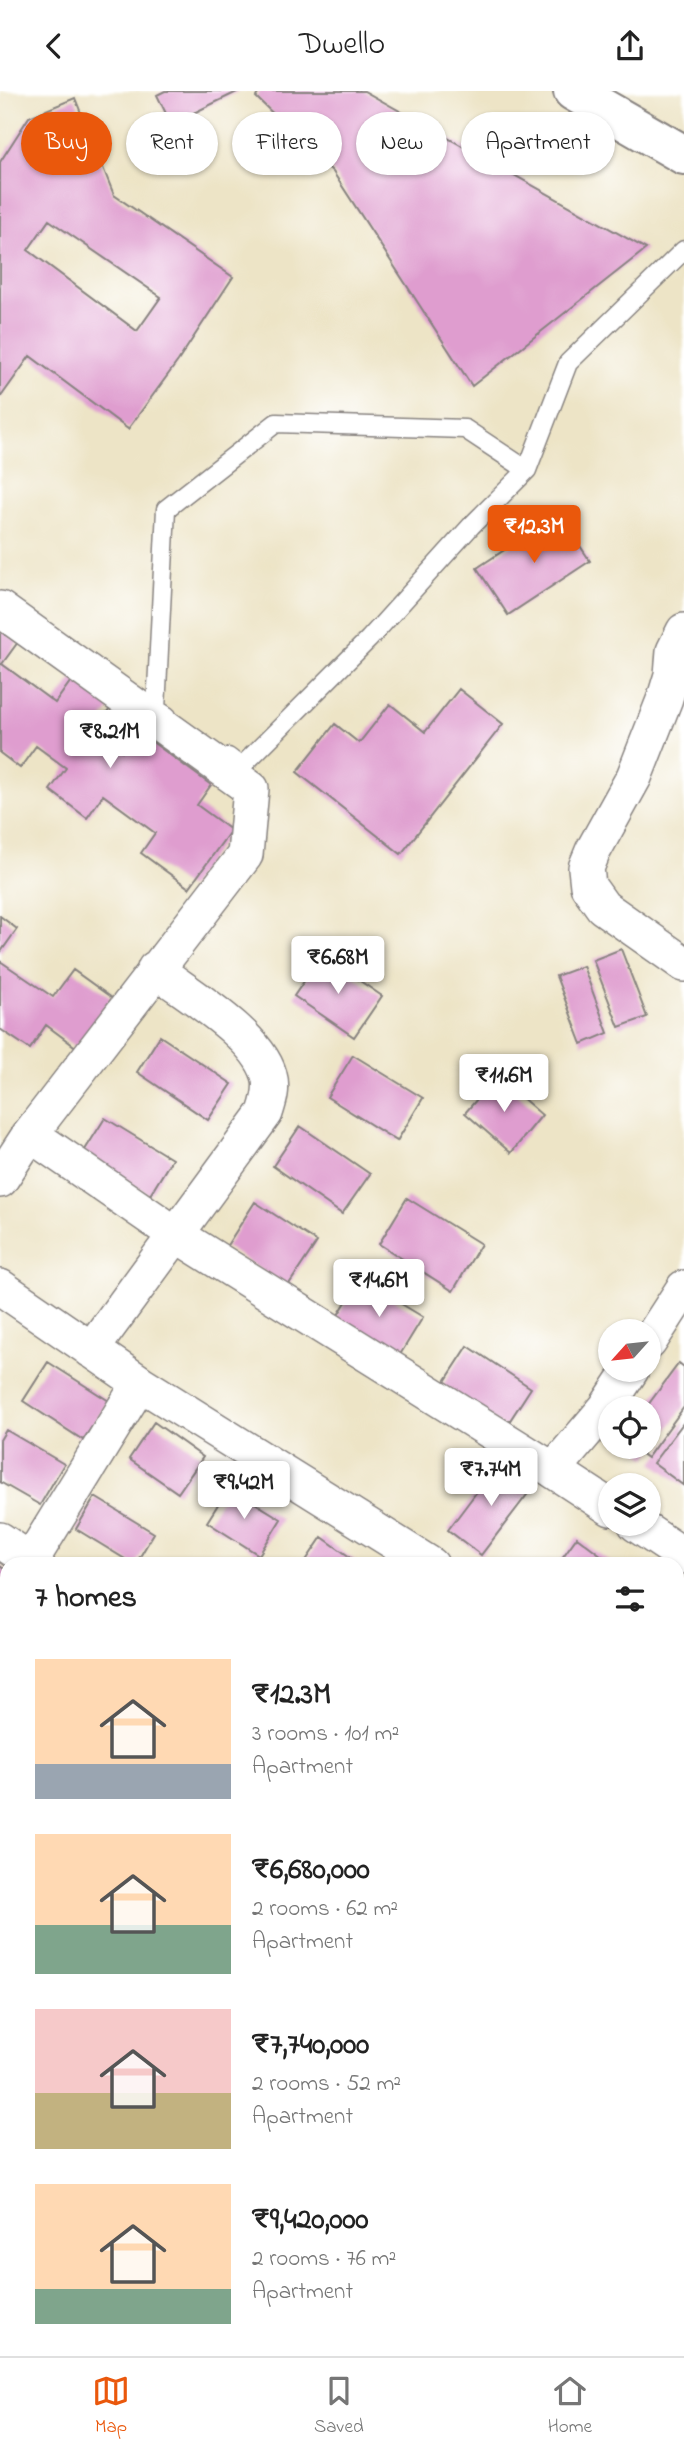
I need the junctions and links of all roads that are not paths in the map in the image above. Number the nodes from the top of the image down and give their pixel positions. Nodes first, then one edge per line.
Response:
1 (573, 91) edge
2 (684, 155) edge
3 (684, 250) edge
4 (527, 470) junction
5 (0, 609) edge
6 (684, 631) edge
7 (684, 964) edge
8 (155, 969) junction
9 (30, 1134) junction
10 (0, 1180) edge
11 (175, 1234) junction
12 (0, 1287) edge
13 (684, 1289) edge
14 (662, 1322) edge
15 (91, 1350) junction
16 (140, 1383) junction
17 (622, 1383) edge
18 (553, 1470) junction
19 (598, 1499) edge
20 (654, 1536) edge
21 (0, 1540) edge
22 (684, 1556) edge
23 (26, 1557) edge
24 (37, 1557) edge
25 (418, 1557) edge

1 - 2 street
3 - 4 lane
4 - 4 lane
5 - 8 street
6 - 7 street
8 - 9 street
8 - 11 street
9 - 10 street
9 - 11 street
11 - 15 street
11 - 18 street
12 - 15 street
13 - 14 street
15 - 16 street
16 - 24 street
16 - 25 street
17 - 18 street
18 - 19 street
20 - 22 street
21 - 23 street

